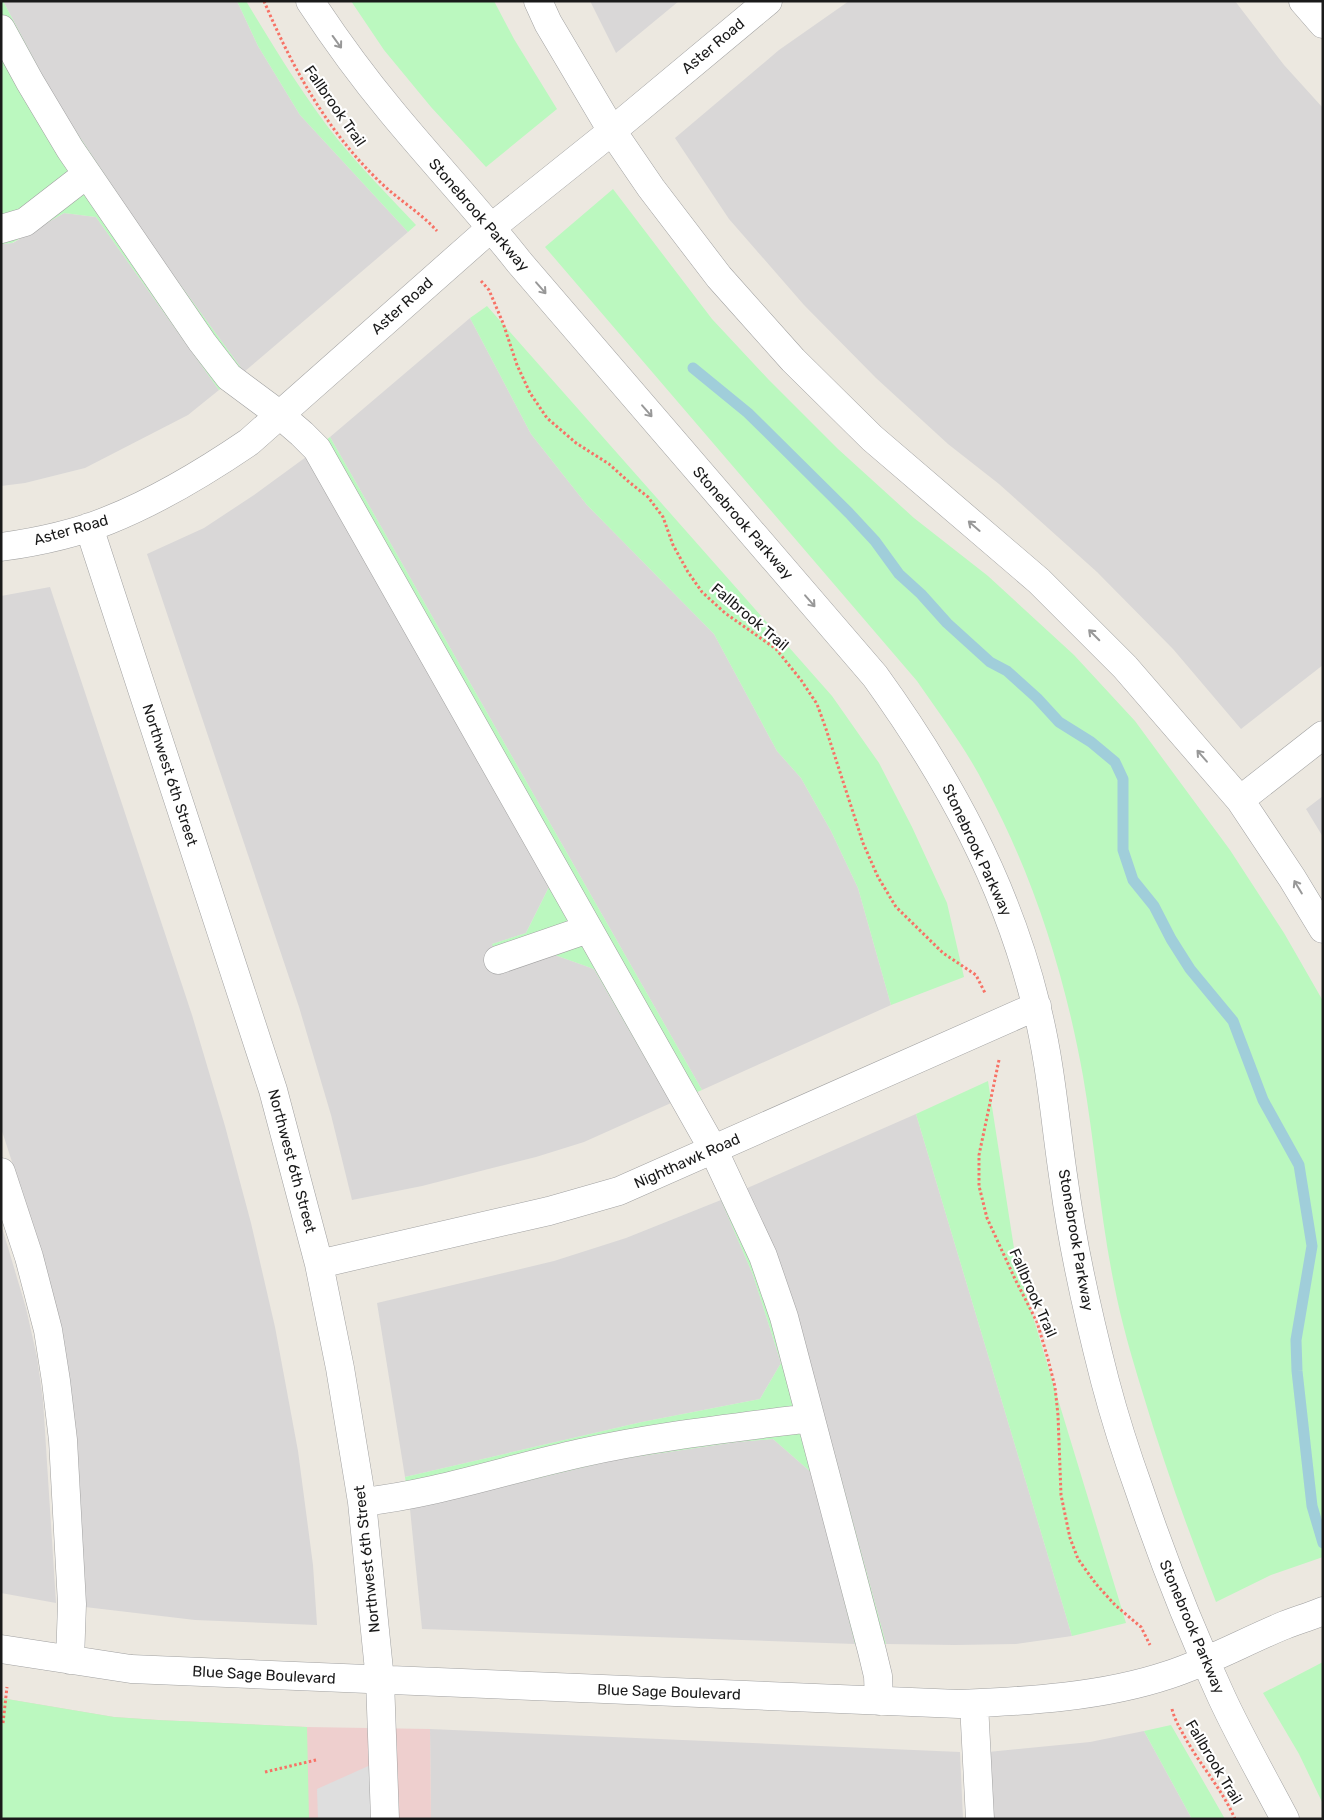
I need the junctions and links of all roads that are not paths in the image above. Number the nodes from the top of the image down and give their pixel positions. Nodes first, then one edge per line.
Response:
1 (310, 1) edge
2 (538, 1) edge
3 (768, 1) edge
4 (1303, 1) edge
5 (1323, 24) edge
6 (1, 29) edge
7 (612, 130) junction
8 (87, 174) junction
9 (492, 227) junction
10 (1, 229) edge
11 (280, 415) junction
12 (89, 527) junction
13 (1, 547) edge
14 (1323, 735) edge
15 (1240, 800) junction
16 (588, 929) junction
17 (1323, 929) edge
18 (498, 960) dead end
19 (1037, 1006) junction
20 (713, 1149) junction
21 (1, 1172) edge
22 (319, 1264) junction
23 (810, 1418) junction
24 (362, 1502) junction
25 (1323, 1612) edge
26 (1, 1649) edge
27 (70, 1660) junction
28 (1207, 1662) junction
29 (380, 1680) junction
30 (879, 1701) junction
31 (974, 1704) junction
32 (385, 1819) edge
33 (980, 1819) edge
34 (1284, 1819) edge

1 -> 9 street, Stonebrook Parkway
2 - 7 street
3 - 7 street, Aster Road
4 - 5 street
6 - 8 street
7 - 9 street, Aster Road
15 -> 7 street
8 - 10 street
8 - 11 street
9 - 11 street, Aster Road
9 -> 19 street, Stonebrook Parkway
11 - 12 street, Aster Road
11 - 16 street
12 - 13 street, Aster Road
12 - 22 street, Northwest 6th Street
14 - 15 street
17 -> 15 street
16 - 18 street
16 - 20 street
19 - 20 street, Nighthawk Road
19 - 28 street, Stonebrook Parkway
20 - 22 street, Nighthawk Road
20 - 23 street
21 - 27 street
22 - 24 street, Northwest 6th Street
23 - 24 street
23 - 30 street
24 - 29 street, Northwest 6th Street
25 - 28 street, Blue Sage Boulevard
26 - 27 street, Blue Sage Boulevard
27 - 29 street, Blue Sage Boulevard
28 - 31 street, Blue Sage Boulevard
28 - 34 street, Stonebrook Parkway
29 - 30 street, Blue Sage Boulevard
29 - 32 street, Northwest 6th Street
30 - 31 street, Blue Sage Boulevard
31 - 33 street

